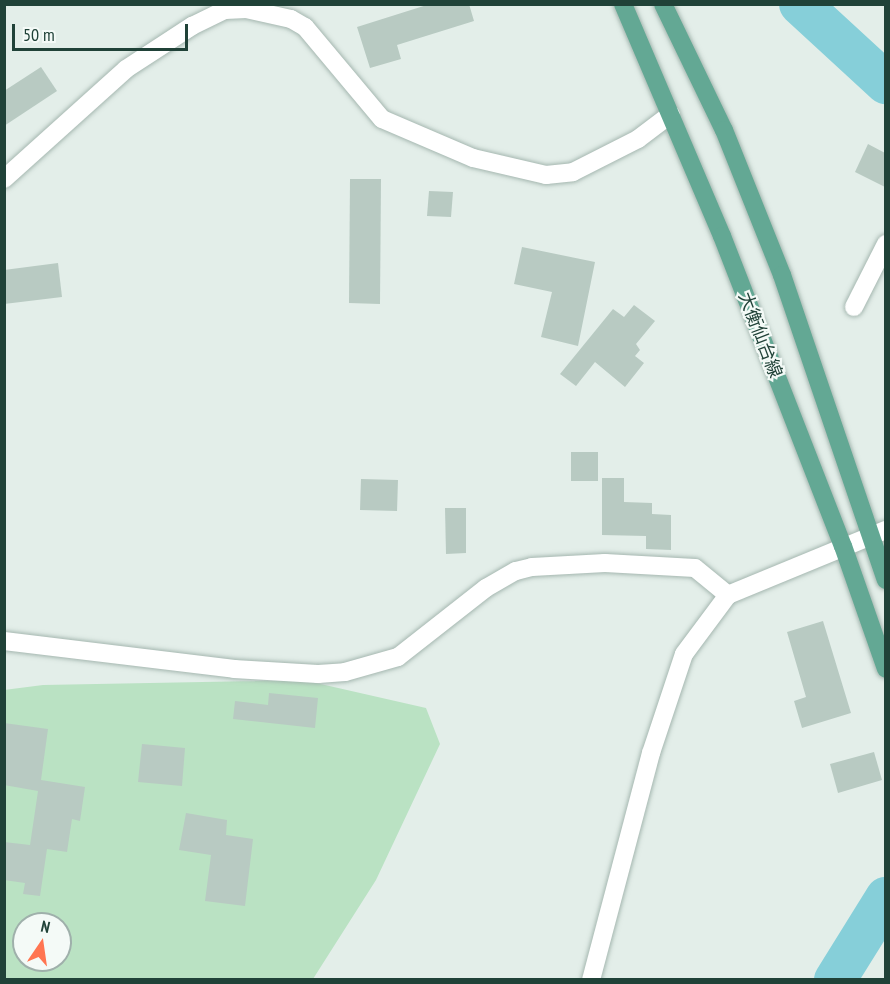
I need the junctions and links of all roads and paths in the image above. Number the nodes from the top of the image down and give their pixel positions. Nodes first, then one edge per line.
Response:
1 (665, 8) edge
2 (625, 9) edge
3 (671, 114) junction
4 (4, 179) edge
5 (885, 244) edge
6 (854, 307) dead end
7 (878, 533) edge
8 (843, 546) junction
9 (885, 580) edge
10 (728, 596) junction
11 (4, 641) edge
12 (885, 669) edge
13 (591, 980) edge

1 - 7 main road, 大衡仙台線
2 - 3 main road, 大衡仙台線
3 - 4 street
3 - 8 main road, 大衡仙台線
5 - 6 street
7 - 8 street
7 - 9 main road, 大衡仙台線
8 - 10 street
8 - 12 main road, 大衡仙台線
10 - 11 street
10 - 13 street

